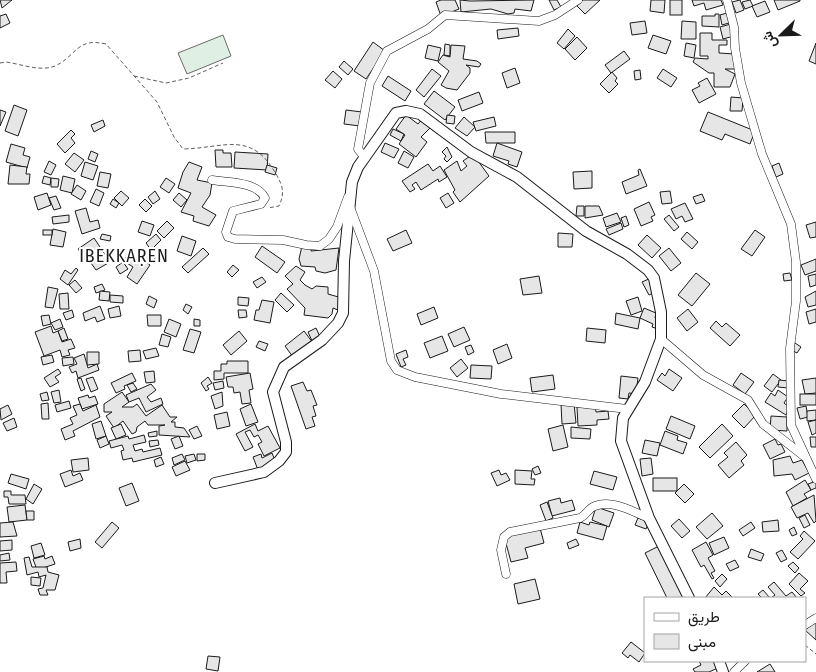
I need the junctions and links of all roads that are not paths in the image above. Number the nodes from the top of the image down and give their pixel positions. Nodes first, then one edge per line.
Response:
1 (578, 0) edge
2 (727, 0) edge
3 (365, 158) junction
4 (212, 180) dead end
5 (352, 188) junction
6 (350, 207) junction
7 (661, 339) junction
8 (627, 409) junction
9 (805, 457) junction
10 (816, 478) edge
11 (215, 483) dead end
12 (649, 518) junction
13 (506, 574) dead end
14 (688, 597) edge
15 (744, 662) edge
16 (734, 672) edge

1 - 3 street
2 - 9 street
3 - 5 street
3 - 7 street
4 - 5 street
5 - 6 street
6 - 8 street
6 - 11 street
7 - 8 street
7 - 9 street
8 - 12 street
9 - 10 street
12 - 13 street
12 - 14 street
15 - 16 street

